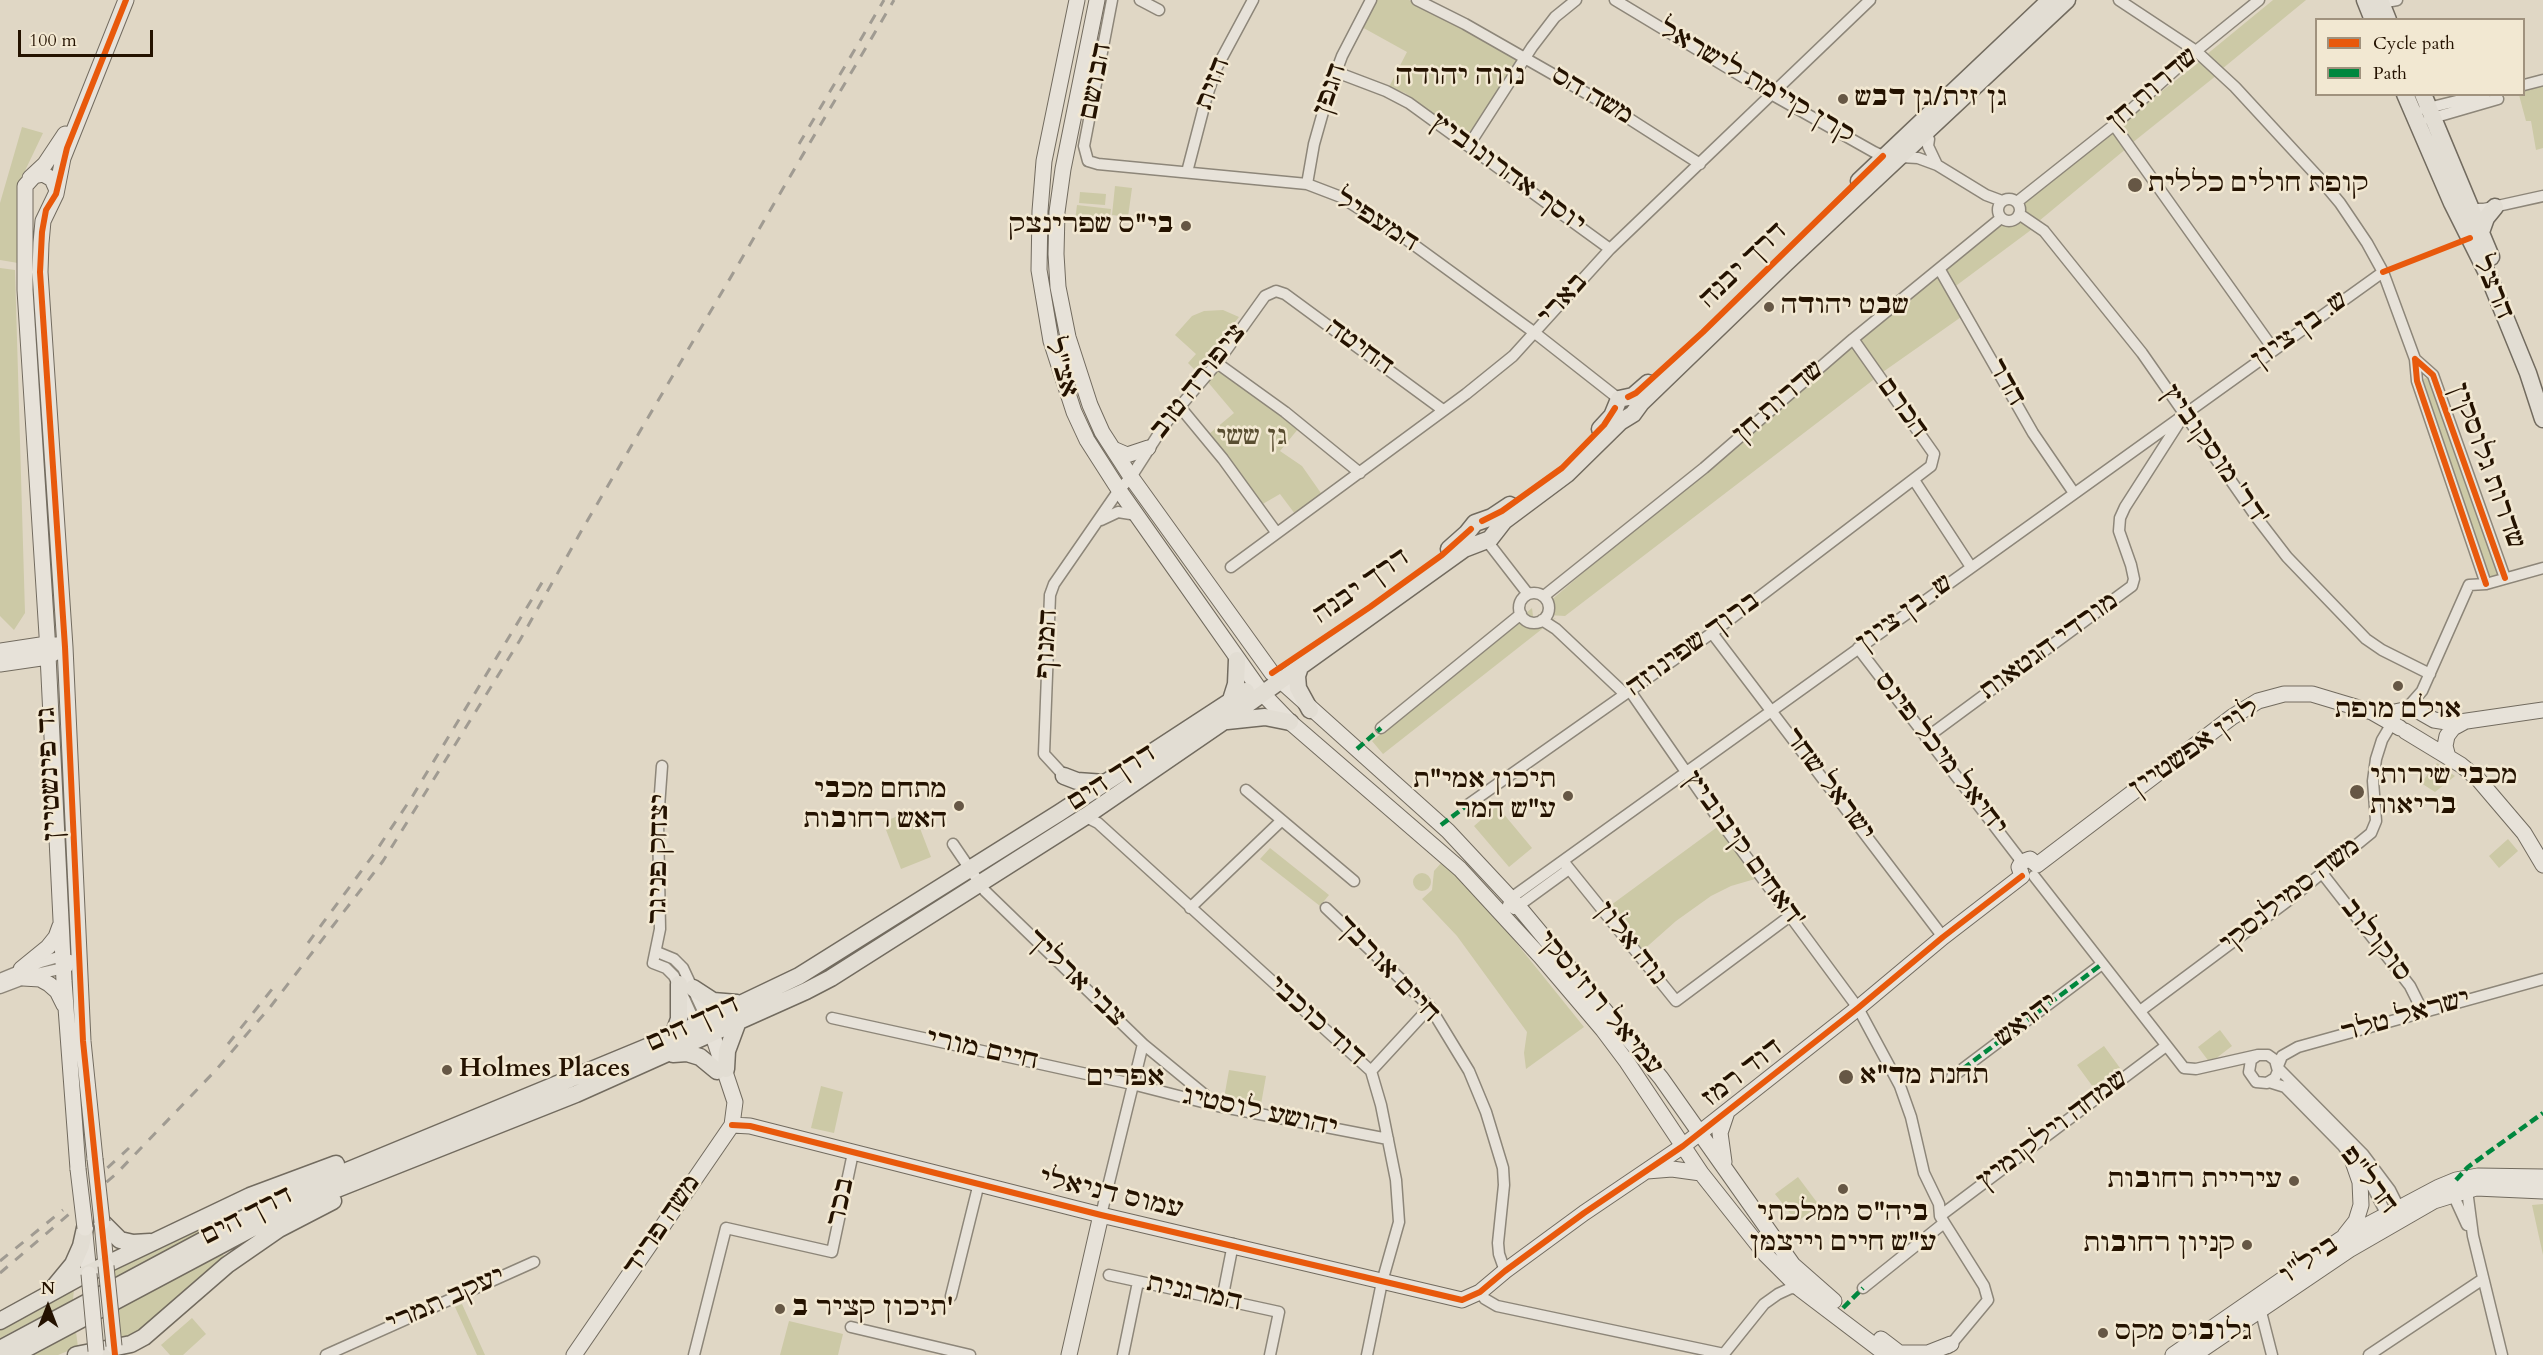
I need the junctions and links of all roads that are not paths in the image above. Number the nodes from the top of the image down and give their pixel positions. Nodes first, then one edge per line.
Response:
1 (126, 0) edge
2 (1066, 0) edge
3 (1077, 0) edge
4 (1097, 0) edge
5 (1112, 0) edge
6 (1140, 0) edge
7 (1253, 0) edge
8 (1371, 0) edge
9 (1417, 0) edge
10 (1576, 0) edge
11 (1615, 0) edge
12 (1870, 0) edge
13 (2050, 0) edge
14 (2067, 0) edge
15 (2119, 0) edge
16 (2259, 0) edge
17 (2381, 1) edge
18 (1159, 10) dead end
19 (2374, 18) edge
20 (2387, 18) edge
21 (1073, 20) junction
22 (2196, 51) junction
23 (1525, 57) junction
24 (1336, 72) junction
25 (2543, 80) edge
26 (2525, 84) edge
27 (1771, 94) junction
28 (2407, 96) edge
29 (2478, 96) edge
30 (86, 101) junction
31 (2499, 101) edge
32 (2423, 111) edge
33 (2114, 125) junction
34 (1919, 140) junction
35 (1469, 145) junction
36 (1892, 157) junction
37 (1088, 161) joint
38 (1700, 164) junction
39 (1937, 165) junction
40 (1187, 172) junction
41 (30, 179) junction
42 (1307, 184) junction
43 (54, 194) junction
44 (26, 195) junction
45 (2543, 196) edge
46 (2002, 201) junction
47 (2017, 202) junction
48 (2452, 203) junction
49 (2495, 207) junction
50 (2472, 211) junction
51 (2019, 214) junction
52 (2001, 218) junction
53 (2481, 232) junction
54 (1610, 249) junction
55 (1940, 270) junction
56 (2383, 272) junction
57 (1272, 292) joint
58 (1535, 333) junction
59 (1853, 339) junction
60 (2274, 350) junction
61 (2415, 359) junction
62 (1217, 363) junction
63 (2543, 389) edge
64 (1625, 406) junction
65 (1180, 407) junction
66 (1443, 410) junction
67 (2186, 413) junction
68 (2543, 419) edge
69 (1148, 448) junction
70 (1113, 449) junction
71 (1360, 473) junction
72 (1131, 477) junction
73 (1914, 480) junction
74 (1119, 490) junction
75 (2074, 494) junction
76 (1139, 516) junction
77 (1098, 522) junction
78 (1276, 532) junction
79 (1482, 533) junction
80 (1231, 567) dead end
81 (1971, 567) junction
82 (2543, 568) edge
83 (2505, 578) junction
84 (2486, 584) junction
85 (1528, 594) junction
86 (1546, 600) junction
87 (45, 605) junction
88 (1524, 618) junction
89 (1544, 618) junction
90 (1712, 633) junction
91 (64, 647) junction
92 (1858, 648) junction
93 (48, 650) junction
94 (11, 654) edge
95 (1237, 660) junction
96 (0, 664) edge
97 (1300, 668) junction
98 (2430, 674) junction
99 (49, 675) junction
100 (1275, 677) junction
101 (1259, 689) junction
102 (2422, 691) junction
103 (1628, 693) junction
104 (1230, 703) junction
105 (1310, 710) junction
106 (1771, 710) junction
107 (2543, 710) edge
108 (2425, 714) junction
109 (2401, 719) junction
110 (1223, 722) junction
111 (1290, 722) junction
112 (2464, 722) junction
113 (1381, 728) dead end
114 (1926, 738) junction
115 (2448, 757) junction
116 (662, 766) dead end
117 (1686, 771) junction
118 (1064, 776) junction
119 (1246, 790) dead end
120 (1108, 794) junction
121 (1086, 795) junction
122 (1469, 804) dead end
123 (1061, 812) junction
124 (1086, 816) junction
125 (1281, 821) junction
126 (1102, 827) junction
127 (953, 844) dead end
128 (1566, 865) junction
129 (2543, 865) edge
130 (969, 870) junction
131 (2029, 870) junction
132 (2322, 873) junction
133 (1354, 880) dead end
134 (979, 884) junction
135 (1515, 902) junction
136 (1190, 908) junction
137 (1326, 908) dead end
138 (1790, 916) junction
139 (1503, 917) junction
140 (61, 920) junction
141 (1942, 937) junction
142 (657, 952) junction
143 (79, 962) junction
144 (64, 964) junction
145 (2102, 964) junction
146 (22, 974) junction
147 (2543, 979) edge
148 (0, 980) edge
149 (686, 986) junction
150 (0, 988) edge
151 (744, 1002) junction
152 (1430, 1006) junction
153 (1858, 1008) junction
154 (66, 1010) junction
155 (2140, 1011) junction
156 (2423, 1012) junction
157 (832, 1018) dead end
158 (737, 1024) junction
159 (704, 1029) junction
160 (669, 1038) junction
161 (1143, 1044) junction
162 (2166, 1046) junction
163 (2259, 1055) junction
164 (663, 1056) junction
165 (2223, 1065) junction
166 (2278, 1067) junction
167 (721, 1070) junction
168 (1371, 1071) junction
169 (2250, 1076) junction
170 (1952, 1077) dead end
171 (2269, 1082) junction
172 (1132, 1084) junction
173 (576, 1094) junction
174 (733, 1097) junction
175 (1218, 1106) junction
176 (1727, 1112) junction
177 (460, 1125) junction
178 (732, 1125) junction
179 (750, 1126) junction
180 (1701, 1131) junction
181 (1388, 1139) junction
182 (1683, 1146) junction
183 (853, 1153) junction
184 (2351, 1156) junction
185 (1725, 1165) junction
186 (1644, 1172) junction
187 (1701, 1173) junction
188 (2543, 1177) edge
189 (979, 1183) junction
190 (2458, 1188) junction
191 (2543, 1191) edge
192 (2395, 1214) junction
193 (1101, 1215) junction
194 (1942, 1220) junction
195 (102, 1222) junction
196 (85, 1228) junction
197 (2473, 1236) junction
198 (2341, 1239) junction
199 (157, 1241) junction
200 (1233, 1244) junction
201 (534, 1262) dead end
202 (106, 1266) junction
203 (1505, 1271) junction
204 (1781, 1272) junction
205 (90, 1274) junction
206 (1109, 1275) dead end
207 (2483, 1279) junction
208 (1138, 1282) junction
209 (1382, 1282) junction
210 (1863, 1288) dead end
211 (1800, 1289) junction
212 (1480, 1293) junction
213 (1778, 1294) junction
214 (951, 1296) dead end
215 (43, 1297) junction
216 (1222, 1300) junction
217 (2260, 1308) junction
218 (4, 1319) edge
219 (851, 1327) dead end
220 (155, 1329) junction
221 (0, 1348) edge
222 (115, 1351) edge
223 (1948, 1351) edge
224 (96, 1353) edge
225 (1724, 1354) edge
226 (1892, 1354) edge
227 (2272, 1354) edge
228 (14, 1355) edge
229 (76, 1355) edge
230 (133, 1355) edge
231 (326, 1355) edge
232 (574, 1355) edge
233 (694, 1355) edge
234 (970, 1355) edge
235 (1069, 1355) edge
236 (1123, 1355) edge
237 (1270, 1355) edge
238 (1366, 1355) edge
239 (2173, 1355) edge
240 (2194, 1355) edge
241 (2369, 1355) edge
242 (2502, 1355) edge

1 - 30 street, גד פינשטיין
2 - 21 street
3 - 21 street, אצ"ל
4 - 70 street, אצ"ל
5 - 37 street, הבושם
6 - 18 street
7 - 40 street, הזית
8 - 24 street, הגפן
9 - 23 street, משה הס
10 - 23 street
11 - 27 street, קרן קיימת לישראל
12 - 27 street, בארי
13 - 36 main road, דרך יבנה
14 - 34 main road, דרך יבנה
15 - 22 street, שדרות גלוסקין
16 - 22 street, שדרות חן
17 - 19 main road
17 - 20 main road
21 - 74 street, אצ"ל
22 - 33 street, שדרות חן
22 - 56 street, שדרות גלוסקין
23 - 35 street
23 - 38 street, משה הס
24 - 35 street, יוסף אהרונוביץ
24 - 42 street, הגפן
25 - 26 street
27 - 36 street, קרן קיימת לישראל
27 - 38 street, בארי
28 - 32 main road, הרצל
29 - 32 street
30 - 41 street, גד פינשטיין
30 - 43 street, גד פינשטיין
31 - 32 street
32 - 48 main road, הרצל
32 - 50 main road, הרצל
33 - 47 street, שדרות חן
33 - 60 street
34 - 36 main road, דרך יבנה
34 - 39 street
35 - 54 street, יוסף אהרונוביץ
36 - 39 street
36 - 64 main road, דרך יבנה
37 - 40 street, המעפיל
38 - 54 street, בארי
39 - 46 street
40 - 42 street, המעפיל
41 - 43 street
41 - 44 street
42 - 58 street, המעפיל
43 - 44 street
43 - 91 street, גד פינשטיין
44 - 87 street, גד פינשטיין
45 - 49 street
46 - 47 street
46 - 52 street
47 - 51 street
48 - 50 street
48 - 68 main road, הרצל
49 - 50 street
49 - 53 main road
50 - 53 main road, הרצל
51 - 52 street
51 - 67 street, דר' מוסקוביץ'
52 - 55 street, שדרות חן
53 - 63 main road, הרצל
54 - 58 street, בארי
55 - 59 street, שדרות חן
55 - 75 street, הדר
56 - 60 street, ש. בן ציון
56 - 61 street, שדרות גלוסקין
57 - 62 street, ציפורה טוב
57 - 66 street, החיטה
58 - 64 street, המעפיל
58 - 66 street, בארי
59 - 73 street, הכרם
59 - 86 street, שדרות חן
60 - 67 street, ש. בן ציון
61 - 83 street, שדרות גלוסקין
61 - 84 street, שדרות גלוסקין
62 - 65 street, ציפורה טוב
62 - 71 street
64 - 79 main road, דרך יבנה
65 - 69 street, ציפורה טוב
65 - 78 street
66 - 71 street, בארי
67 - 75 street, ש. בן ציון
67 - 98 street, דר' מוסקוביץ'
67 - 114 street, מורדי הגטאות
69 - 70 street
69 - 72 street, ציפורה טוב
70 - 72 street, אצ"ל
71 - 78 street, בארי
72 - 74 street, המנוף
72 - 100 street, אצ"ל
73 - 81 street, הכרם
73 - 90 street, ברוך שפינוזה
74 - 76 street, אצ"ל
74 - 77 street, המנוף
75 - 81 street, ש. בן ציון
76 - 77 street
76 - 95 street, אצ"ל
77 - 118 street, המנוף
78 - 80 street, בארי
79 - 85 street
79 - 97 main road, דרך יבנה
79 - 100 main road, דרך יבנה
81 - 92 street, ש. בן ציון
82 - 83 street
83 - 84 street
84 - 98 street, שדרות גלוסקין
85 - 86 street
85 - 88 street
86 - 89 street
87 - 93 street, גד פינשטיין
87 - 94 street
88 - 89 street
88 - 113 street
89 - 103 street, האחים קיבוביץ'
90 - 103 street, ברוך שפינוזה
90 - 106 street, ישראל שחר
91 - 93 street
91 - 143 street, גד פינשטיין
92 - 106 street, ש. בן ציון
92 - 114 street, יחיאל מיכל פינס
93 - 94 street
93 - 99 street, גד פינשטיין
94 - 96 street
94 - 99 street
95 - 101 street, אצ"ל
95 - 104 main road
97 - 100 main road, דרך יבנה
97 - 105 main road
98 - 102 street, שדרות גלוסקין
99 - 140 street, גד פינשטיין
100 - 101 main road, דרך יבנה
100 - 105 street, עמיאל רוז'נסקי
101 - 104 main road, דרך הים
101 - 110 main road, דרך הים
101 - 111 street, עמיאל רוז'נסקי
102 - 108 street
102 - 109 street, שדרות גלוסקין
103 - 117 street, האחים קיבוביץ'
103 - 122 street, ברוך שפינוזה
104 - 120 main road, דרך הים
105 - 135 street, עמיאל רוז'נסקי
106 - 117 street, ש. בן ציון
106 - 141 street, ישראל שחר
107 - 112 street
108 - 109 street
108 - 109 street
108 - 112 street
109 - 115 street
109 - 131 street, לוין אפשטיין
109 - 132 street, משה סמילנסקי
110 - 111 main road
110 - 120 main road, דרך הים
111 - 139 street, עמיאל רוז'נסקי
112 - 115 street
114 - 131 street, יחיאל מיכל פינס
115 - 129 street
116 - 142 street, יצחק פניגר
117 - 128 street, ש. בן ציון
117 - 138 street, האחים קיבוביץ'
118 - 120 main road
118 - 121 street, המנוף
118 - 123 main road
119 - 125 street
120 - 121 main road, דרך הים
120 - 124 main road, דרך הים
120 - 126 street
121 - 123 main road, דרך הים
123 - 124 street, דוד כוכבי
123 - 130 main road, דרך הים
124 - 126 street, דוד כוכבי
124 - 134 main road, דרך הים
125 - 133 street
125 - 136 street
126 - 136 street, דוד כוכבי
127 - 130 street, צבי ארליך
128 - 135 street, ש. בן ציון
128 - 138 street, נוה אלון
130 - 134 street, צבי ארליך
130 - 151 main road, דרך הים
131 - 141 street, דוד רמז
131 - 145 street, יחיאל מיכל פינס
132 - 155 street, משה סמילנסקי
132 - 156 street, סוקולוב
134 - 158 main road, דרך הים
134 - 161 street, צבי ארליך
135 - 139 street
135 - 180 street, עמיאל רוז'נסקי
136 - 168 street, דוד כוכבי
137 - 152 street, חיים אורבך
138 - 153 street, האחים קיבוביץ'
139 - 182 street, עמיאל רוז'נסקי
140 - 144 street, גד פינשטיין
140 - 146 street
141 - 153 street, דוד רמז
142 - 149 street, יצחק פניגר
142 - 149 street, יצחק פניגר
143 - 144 street
143 - 195 street, גד פינשטיין, bridge
144 - 146 street
144 - 154 street, גד פינשטיין
145 - 155 street, יחיאל מיכל פינס
145 - 170 street, יהואש
146 - 148 street
146 - 150 street
146 - 154 street
147 - 156 street, ישראל טלר
149 - 151 main road
149 - 159 street, יצחק פניגר
149 - 160 main road
151 - 159 main road, דרך הים
152 - 168 street
152 - 203 street, חיים אורבך
153 - 176 street, דוד רמז
153 - 194 street, האחים קיבוביץ'
154 - 196 street, גד פינשטיין, bridge
155 - 162 street, יחיאל מיכל פינס
156 - 166 street, ישראל טלר
157 - 172 street, חיים מורי
158 - 159 main road, דרך הים
158 - 167 main road
159 - 160 main road, דרך הים
159 - 164 main road, דרך הים
159 - 167 street, משה פריד
160 - 177 main road, דרך הים
161 - 172 street, צבי ארליך
161 - 175 street
162 - 165 street
162 - 194 street, שמחה וילקומיץ
163 - 165 street
163 - 166 street
163 - 169 street
164 - 167 main road
164 - 173 main road, דרך הים
165 - 169 street
166 - 171 street
166 - 192 street, חרל"פ
167 - 174 street, משה פריד
168 - 181 street, דוד כוכבי
169 - 171 street
171 - 184 street, חרל"פ
172 - 175 street, יהושע לוסטיג
172 - 193 street, צבי ארליך
173 - 220 main road
173 - 228 main road, דרך הים
174 - 178 street, משה פריד
174 - 179 street
175 - 181 street, יהושע לוסטיג
176 - 180 street, דוד רמז
176 - 185 street
177 - 199 main road
177 - 221 main road, דרך הים
178 - 179 street, עמוס דניאלי
178 - 232 street, משה פריד
179 - 183 street, עמוס דניאלי
180 - 182 street, דוד רמז
180 - 185 street, עמיאל רוז'נסקי
181 - 209 street, דוד כוכבי
182 - 186 street, דוד רמז
182 - 187 street, עמיאל רוז'נסקי
183 - 189 street, עמוס דניאלי
183 - 233 street, בכר
184 - 192 street, חרל"פ
184 - 198 street
185 - 226 street, עמיאל רוז'נסקי
186 - 187 street
186 - 203 street, דוד רמז
187 - 204 street, עמיאל רוז'נסקי
188 - 190 street
189 - 193 street, עמוס דניאלי
189 - 214 street
190 - 191 street
190 - 192 street, ביל"ו
190 - 197 street
190 - 197 street
192 - 198 street, ביל"ו
192 - 217 street, ביל"ו
193 - 200 street, עמוס דניאלי
193 - 235 street
194 - 210 street, שמחה וילקומיץ
194 - 223 street, האחים קיבוביץ'
195 - 199 main road
195 - 202 street, גד פינשטיין
196 - 205 street, גד פינשטיין
196 - 215 main road
197 - 207 street
198 - 239 street, ביל"ו
199 - 202 main road
200 - 209 street, עמוס דניאלי
200 - 216 street
201 - 231 street, יעקב תמרי
202 - 205 main road
202 - 222 street, גד פינשטיין, bridge
203 - 212 street, דוד רמז
204 - 211 street, עמיאל רוז'נסקי
204 - 213 street
205 - 215 main road
205 - 224 street, גד פינשטיין, bridge
206 - 208 street, המרגנית
207 - 241 street
207 - 242 street
208 - 216 street, המרגנית
208 - 236 street
209 - 212 street, עמוס דניאלי
209 - 238 street, דוד כוכבי
211 - 213 street
211 - 226 street, עמיאל רוז'נסקי
212 - 225 street
213 - 225 street
215 - 218 main road
216 - 237 street, המרגנית
217 - 227 street
217 - 240 street, ביל"ו
219 - 234 street
220 - 222 main road
220 - 230 main road
222 - 224 main road
223 - 226 street
224 - 229 main road

